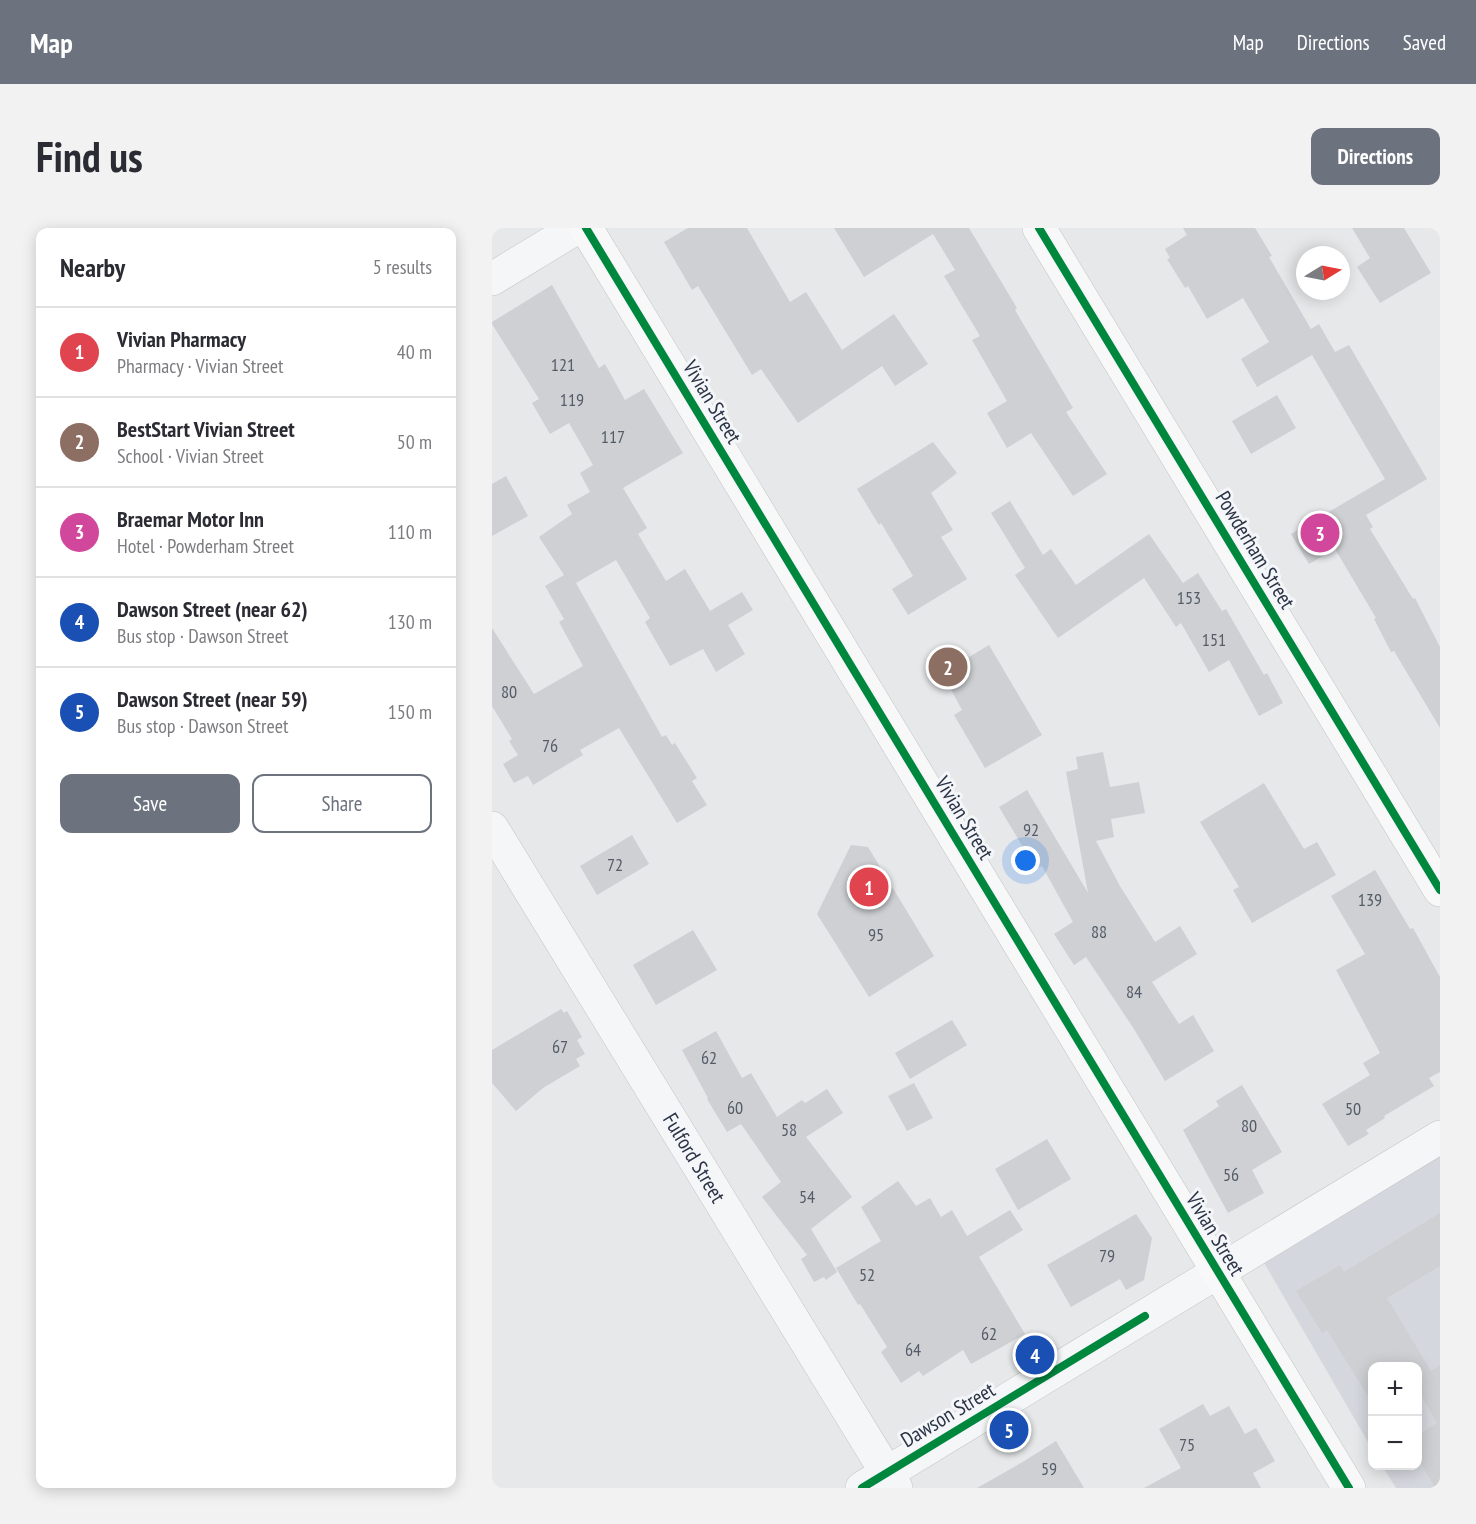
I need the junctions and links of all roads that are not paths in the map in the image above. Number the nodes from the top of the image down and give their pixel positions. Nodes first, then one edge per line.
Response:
1 (576, 228) edge
2 (586, 228) edge
3 (1039, 228) edge
4 (492, 279) edge
5 (492, 828) edge
6 (1440, 890) edge
7 (1440, 1137) edge
8 (1217, 1272) junction
9 (882, 1483) edge
10 (1349, 1488) edge

1 - 4 street
2 - 8 main road, Vivian Street
3 - 6 main road, Powderham Street
5 - 9 street, Fulford Street
7 - 8 street, Dawson Street
8 - 9 street, Dawson Street
8 - 10 main road, Vivian Street

